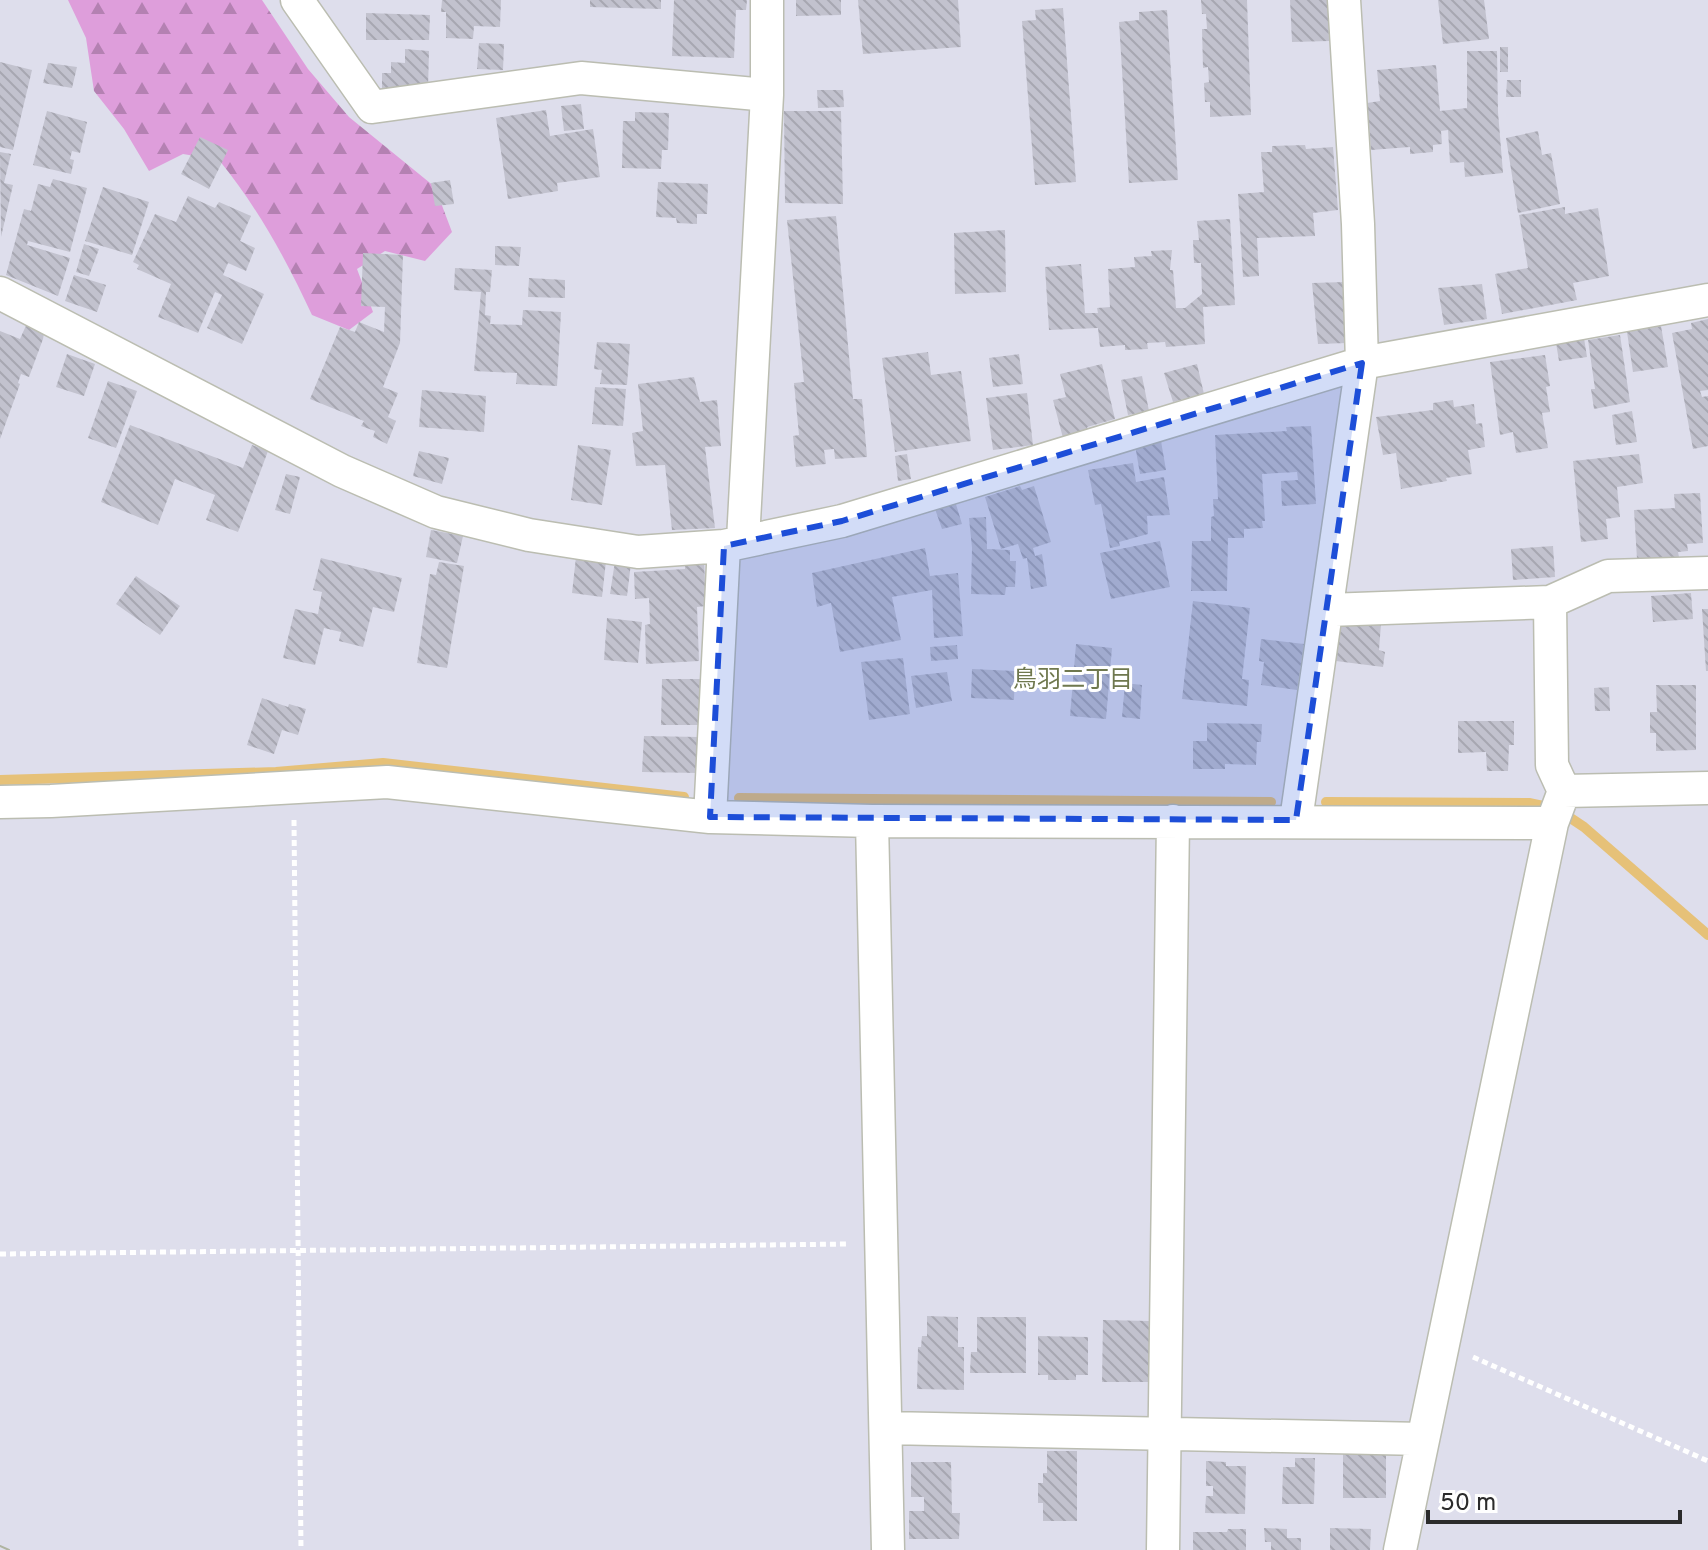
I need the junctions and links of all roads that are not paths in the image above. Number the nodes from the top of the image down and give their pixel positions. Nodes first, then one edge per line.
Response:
1 (297, 0) edge
2 (767, 0) edge
3 (1344, 0) edge
4 (767, 95) junction
5 (0, 293) edge
6 (1708, 300) edge
7 (1362, 363) junction
8 (734, 543) junction
9 (1708, 573) edge
10 (1550, 602) junction
11 (1328, 610) junction
12 (1708, 788) edge
13 (1564, 791) junction
14 (0, 802) edge
15 (710, 817) junction
16 (1296, 820) junction
17 (872, 821) junction
18 (1173, 821) junction
19 (1552, 823) junction
20 (887, 1428) junction
21 (1166, 1432) junction
22 (1423, 1439) junction
23 (888, 1550) edge
24 (1163, 1550) edge
25 (1400, 1550) edge

1 - 4 street
2 - 4 street
3 - 7 street
4 - 8 street
5 - 8 street
6 - 7 street
7 - 8 street
7 - 11 street
8 - 15 street
9 - 10 street
10 - 11 street
10 - 13 street
11 - 16 street
12 - 13 street
13 - 19 street
14 - 15 street
15 - 17 street
16 - 18 street
16 - 19 street
17 - 18 street
17 - 20 street
18 - 21 street
19 - 22 street
20 - 21 street
20 - 23 street
21 - 22 street
21 - 24 street
22 - 25 street

